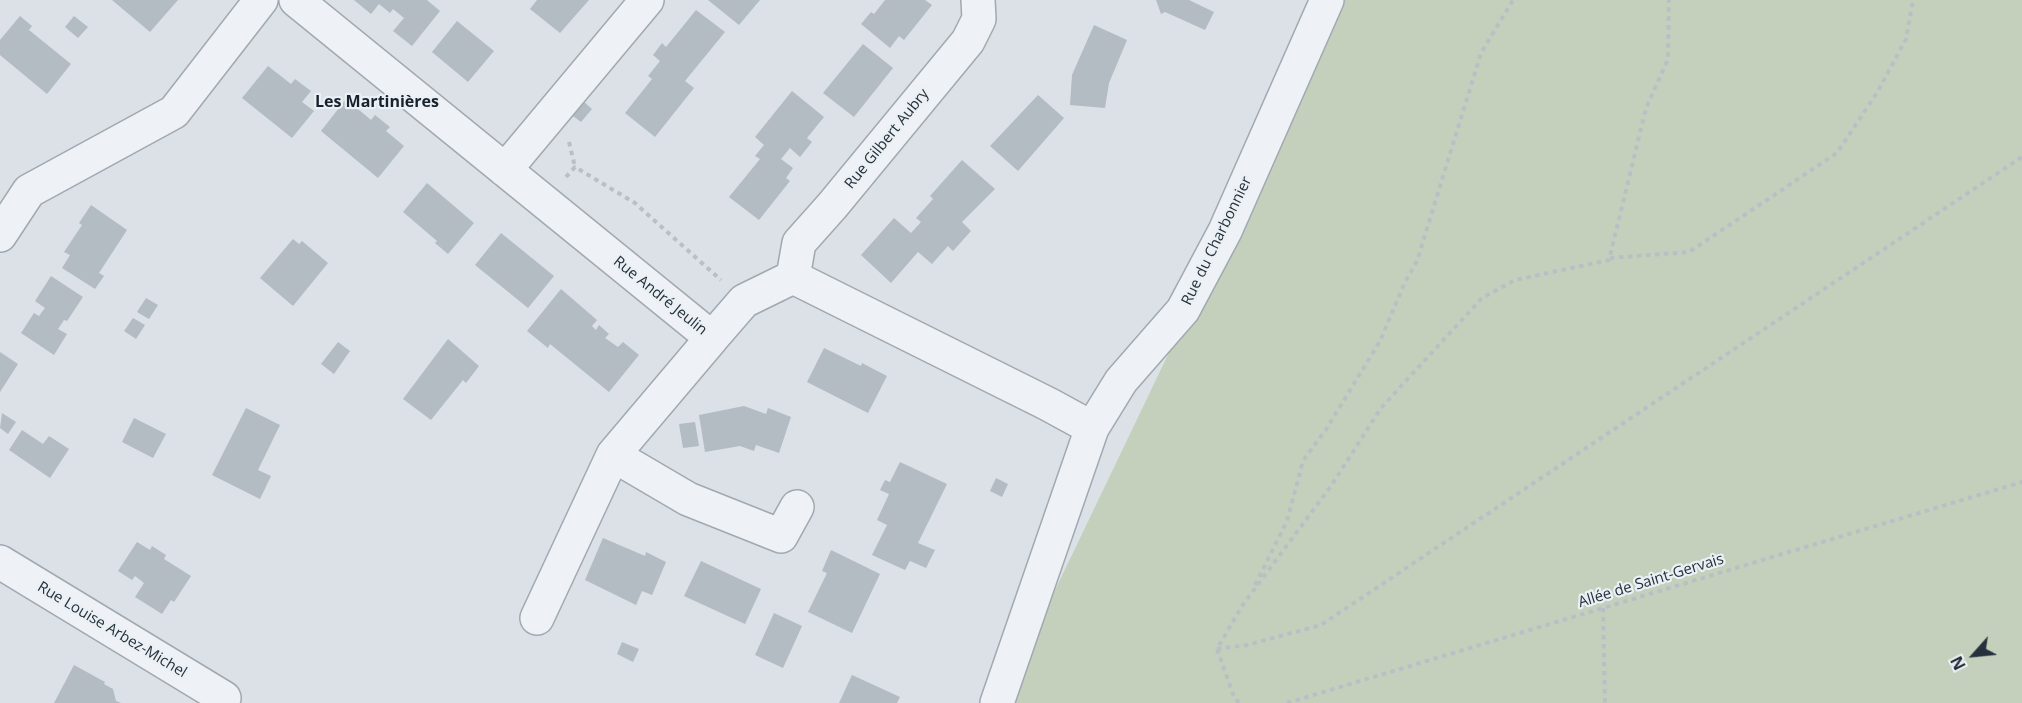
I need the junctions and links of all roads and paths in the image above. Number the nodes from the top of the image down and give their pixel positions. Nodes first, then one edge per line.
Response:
1 (261, 0) edge
2 (296, 0) edge
3 (646, 0) edge
4 (978, 0) edge
5 (1327, 0) edge
6 (1513, 0) edge
7 (1669, 0) edge
8 (1913, 0) edge
9 (2022, 157) edge
10 (505, 170) junction
11 (544, 202) junction
12 (0, 235) edge
13 (1609, 258) dead end
14 (793, 277) junction
15 (744, 301) junction
16 (712, 338) junction
17 (1092, 428) junction
18 (613, 455) junction
19 (2022, 482) edge
20 (797, 507) dead end
21 (0, 562) edge
22 (1252, 592) dead end
23 (1603, 608) junction
24 (537, 618) dead end
25 (1217, 649) junction
26 (225, 698) dead end
27 (997, 703) edge
28 (1239, 703) edge
29 (1287, 703) edge
30 (1605, 703) edge

1 - 12 street
2 - 10 street, Rue André Jeulin
3 - 10 street
4 - 14 street, Rue Gilbert Aubry
5 - 17 street, Rue du Charbonnier
6 - 22 path
7 - 25 path
8 - 13 path
9 - 25 path
10 - 11 street, Rue André Jeulin
11 - 15 path
11 - 16 street, Rue André Jeulin
14 - 15 street, Rue André Jeulin
14 - 17 street
15 - 16 street, Rue André Jeulin
16 - 18 street
17 - 27 street, Rue du Charbonnier
18 - 20 street
18 - 24 street
19 - 23 path, Allée de Saint-Gervais
21 - 26 street, Rue Louise Arbez-Michel
23 - 29 path, Allée de Saint-Gervais
23 - 30 path
25 - 28 path

